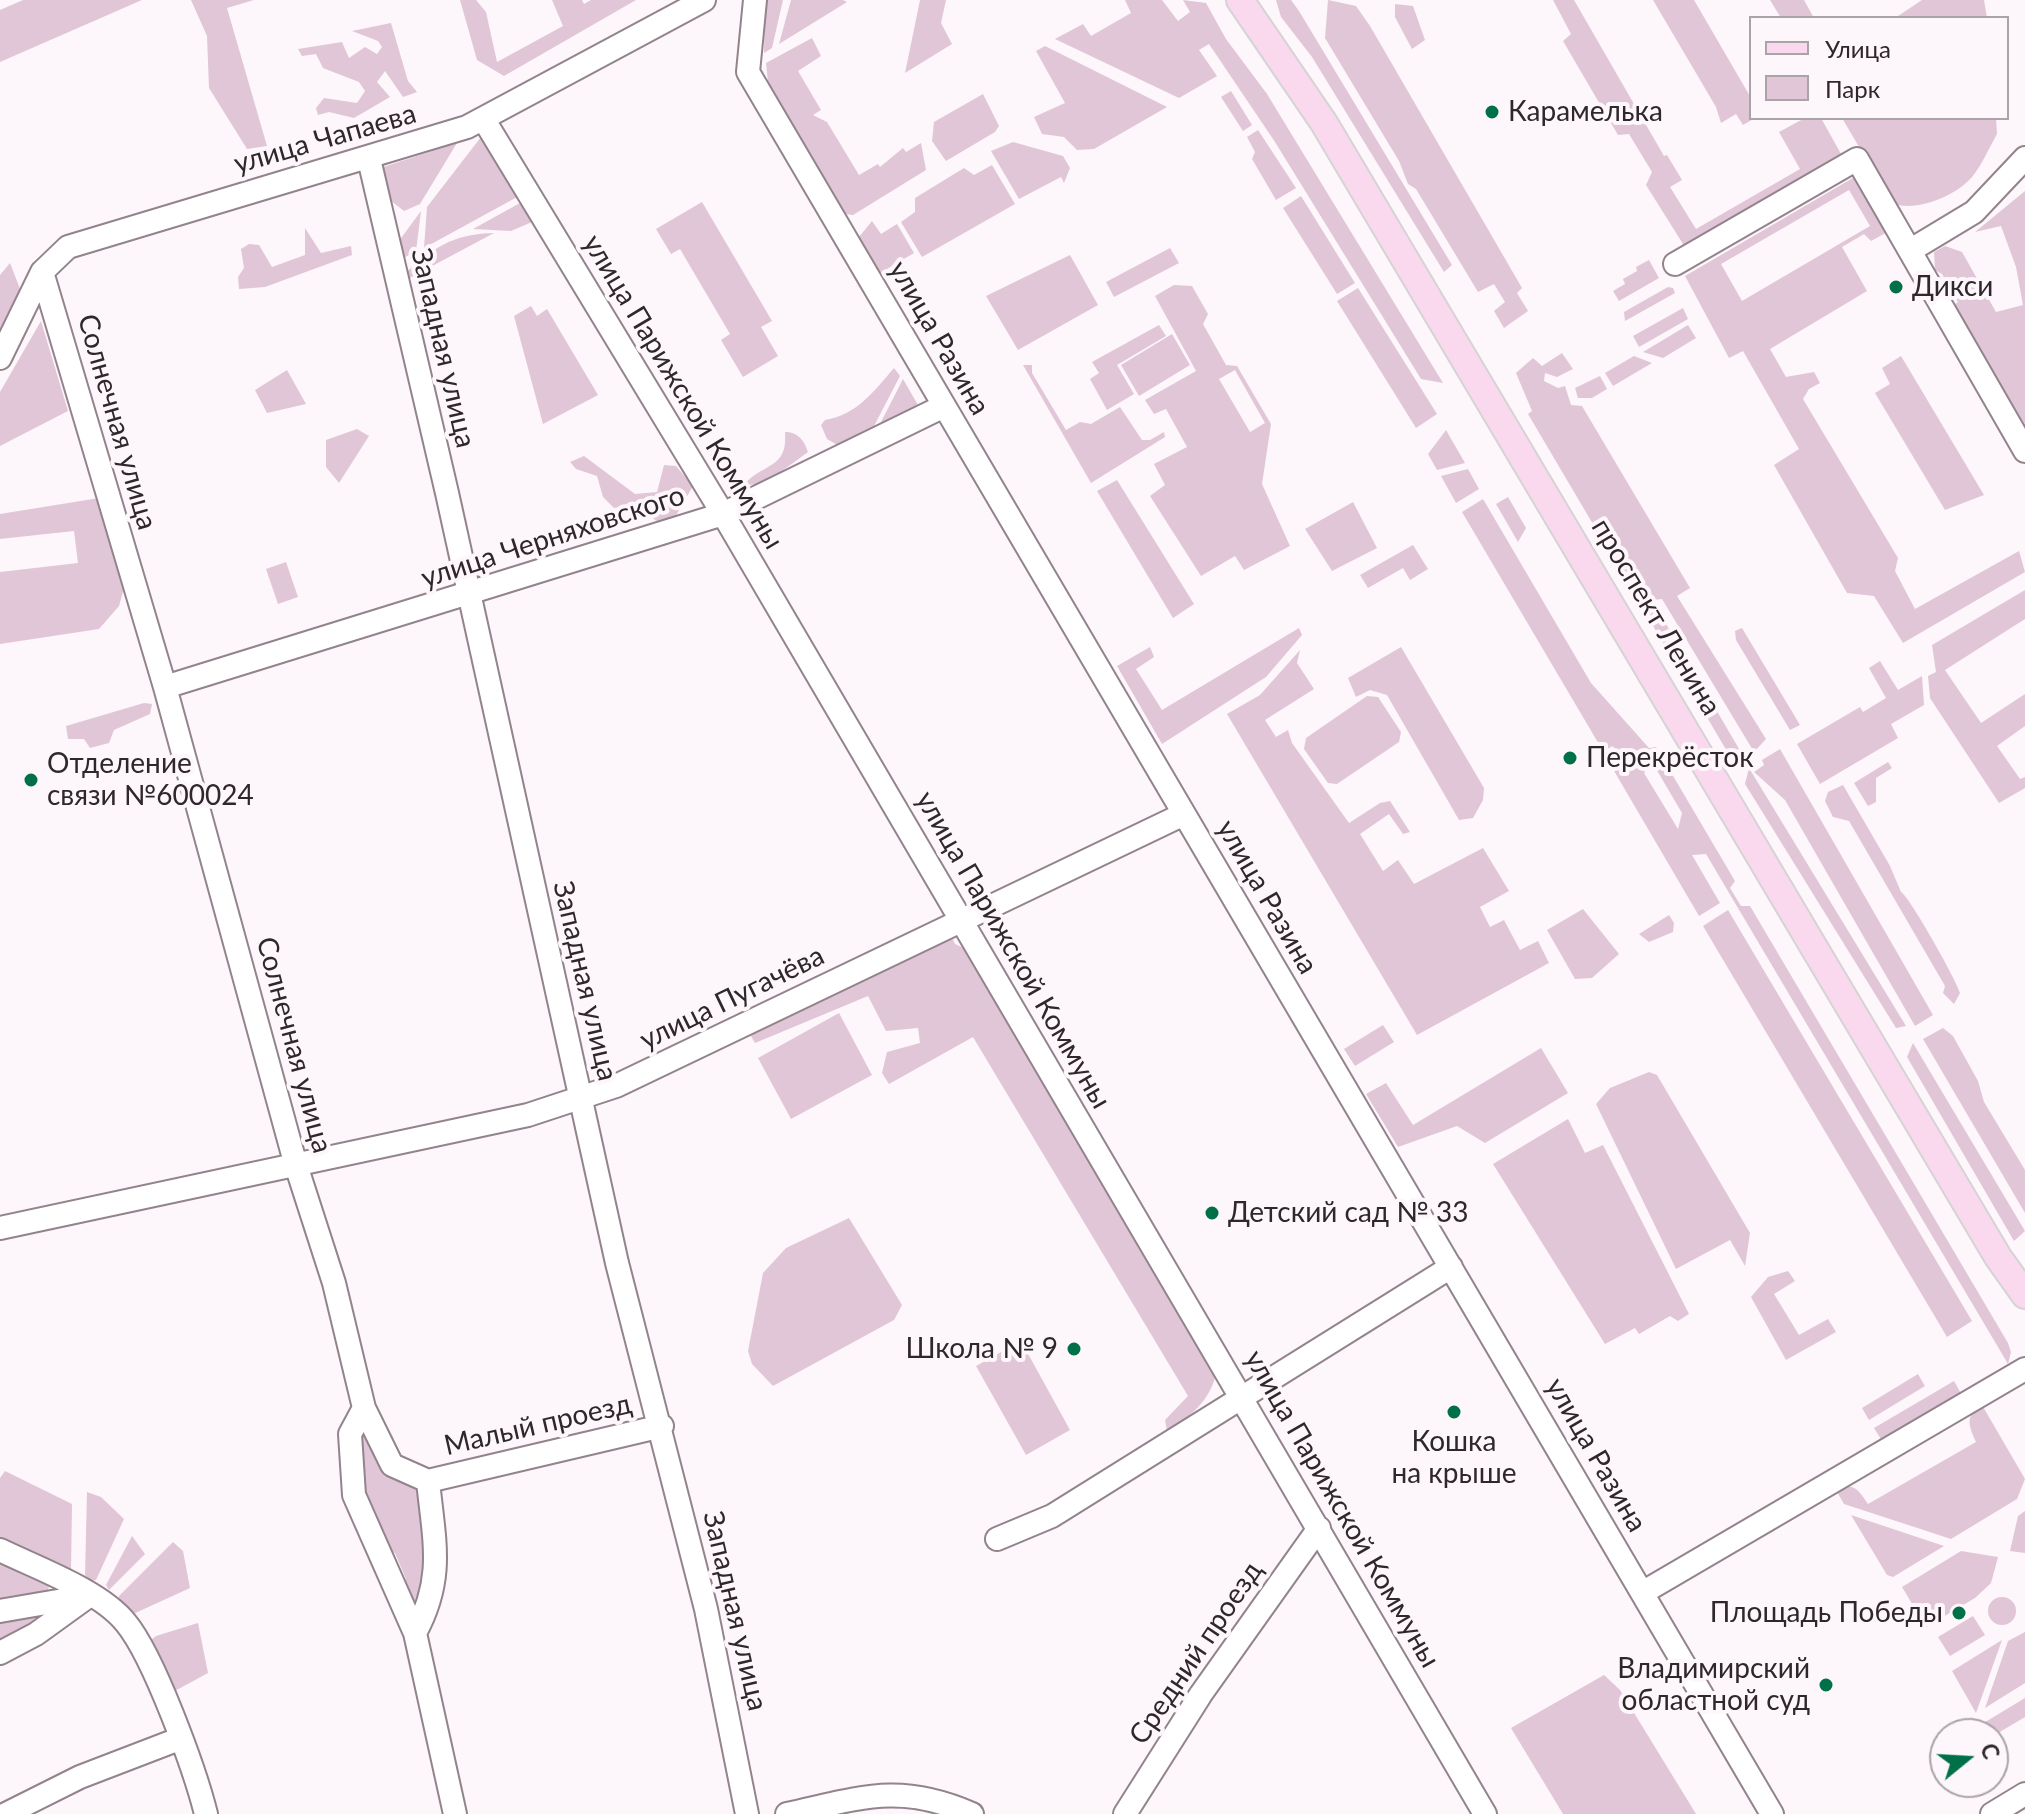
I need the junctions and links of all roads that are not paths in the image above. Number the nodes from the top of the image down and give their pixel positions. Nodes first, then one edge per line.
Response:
1 (704, 0) edge
2 (755, 0) edge
3 (1240, 0) edge
4 (484, 120) junction
5 (2025, 158) edge
6 (369, 159) junction
7 (1911, 250) junction
8 (1675, 264) dead end
9 (42, 272) junction
10 (0, 358) edge
11 (944, 406) junction
12 (2025, 451) edge
13 (723, 514) junction
14 (467, 596) junction
15 (165, 687) junction
16 (1184, 814) junction
17 (961, 921) junction
18 (581, 1099) junction
19 (295, 1162) junction
20 (0, 1228) edge
21 (1451, 1267) junction
22 (2008, 1273) junction
23 (2025, 1295) edge
24 (2025, 1318) edge
25 (2025, 1369) edge
26 (1241, 1396) junction
27 (364, 1408) junction
28 (662, 1426) junction
29 (428, 1481) junction
30 (1319, 1528) junction
31 (997, 1539) dead end
32 (0, 1550) edge
33 (1642, 1593) junction
34 (90, 1595) junction
35 (0, 1611) edge
36 (415, 1633) junction
37 (0, 1653) edge
38 (179, 1739) junction
39 (200, 1789) junction
40 (2025, 1794) edge
41 (6, 1814) edge
42 (206, 1814) edge
43 (222, 1814) edge
44 (455, 1814) edge
45 (747, 1814) edge
46 (787, 1814) edge
47 (972, 1814) edge
48 (1125, 1814) edge
49 (1485, 1814) edge
50 (1772, 1814) edge
51 (1992, 1814) edge

1 - 4 street, улица Чапаева
2 - 11 street, улица Разина
3 - 22 main road, проспект Ленина
4 - 6 street, улица Чапаева
4 - 13 street, улица Парижской Коммуны
5 - 7 street
6 - 9 street, улица Чапаева
6 - 14 street, Западная улица
7 - 8 street
7 - 12 street
9 - 10 street, улица Чапаева
9 - 15 street, Солнечная улица
11 - 13 street, улица Черняховского
11 - 16 street, улица Разина
13 - 14 street, улица Черняховского
13 - 17 street, улица Парижской Коммуны
14 - 15 street, улица Черняховского
14 - 18 street, Западная улица
15 - 19 street, Солнечная улица
16 - 17 street, улица Пугачёва
16 - 21 street, улица Разина
17 - 18 street, улица Пугачёва
17 - 26 street, улица Парижской Коммуны
18 - 19 street, улица Пугачёва
18 - 28 street, Западная улица
19 - 20 street, улица Пугачёва
19 - 27 street, Солнечная улица
21 - 26 street
21 - 33 street, улица Разина
22 - 23 main road, проспект Ленина
22 - 24 main road, проспект Ленина
25 - 33 street
26 - 30 street, улица Парижской Коммуны
26 - 31 street
27 - 29 street, Солнечная улица
27 - 36 street
28 - 29 street, Малый проезд
28 - 45 street, Западная улица
29 - 36 street
30 - 48 street, Средний проезд
30 - 49 street, улица Парижской Коммуны
32 - 34 street
33 - 50 street, улица Разина
34 - 35 street
34 - 37 street
34 - 38 street
36 - 44 street
38 - 39 street
38 - 41 street
39 - 42 street
39 - 43 street
40 - 51 street
46 - 47 street

